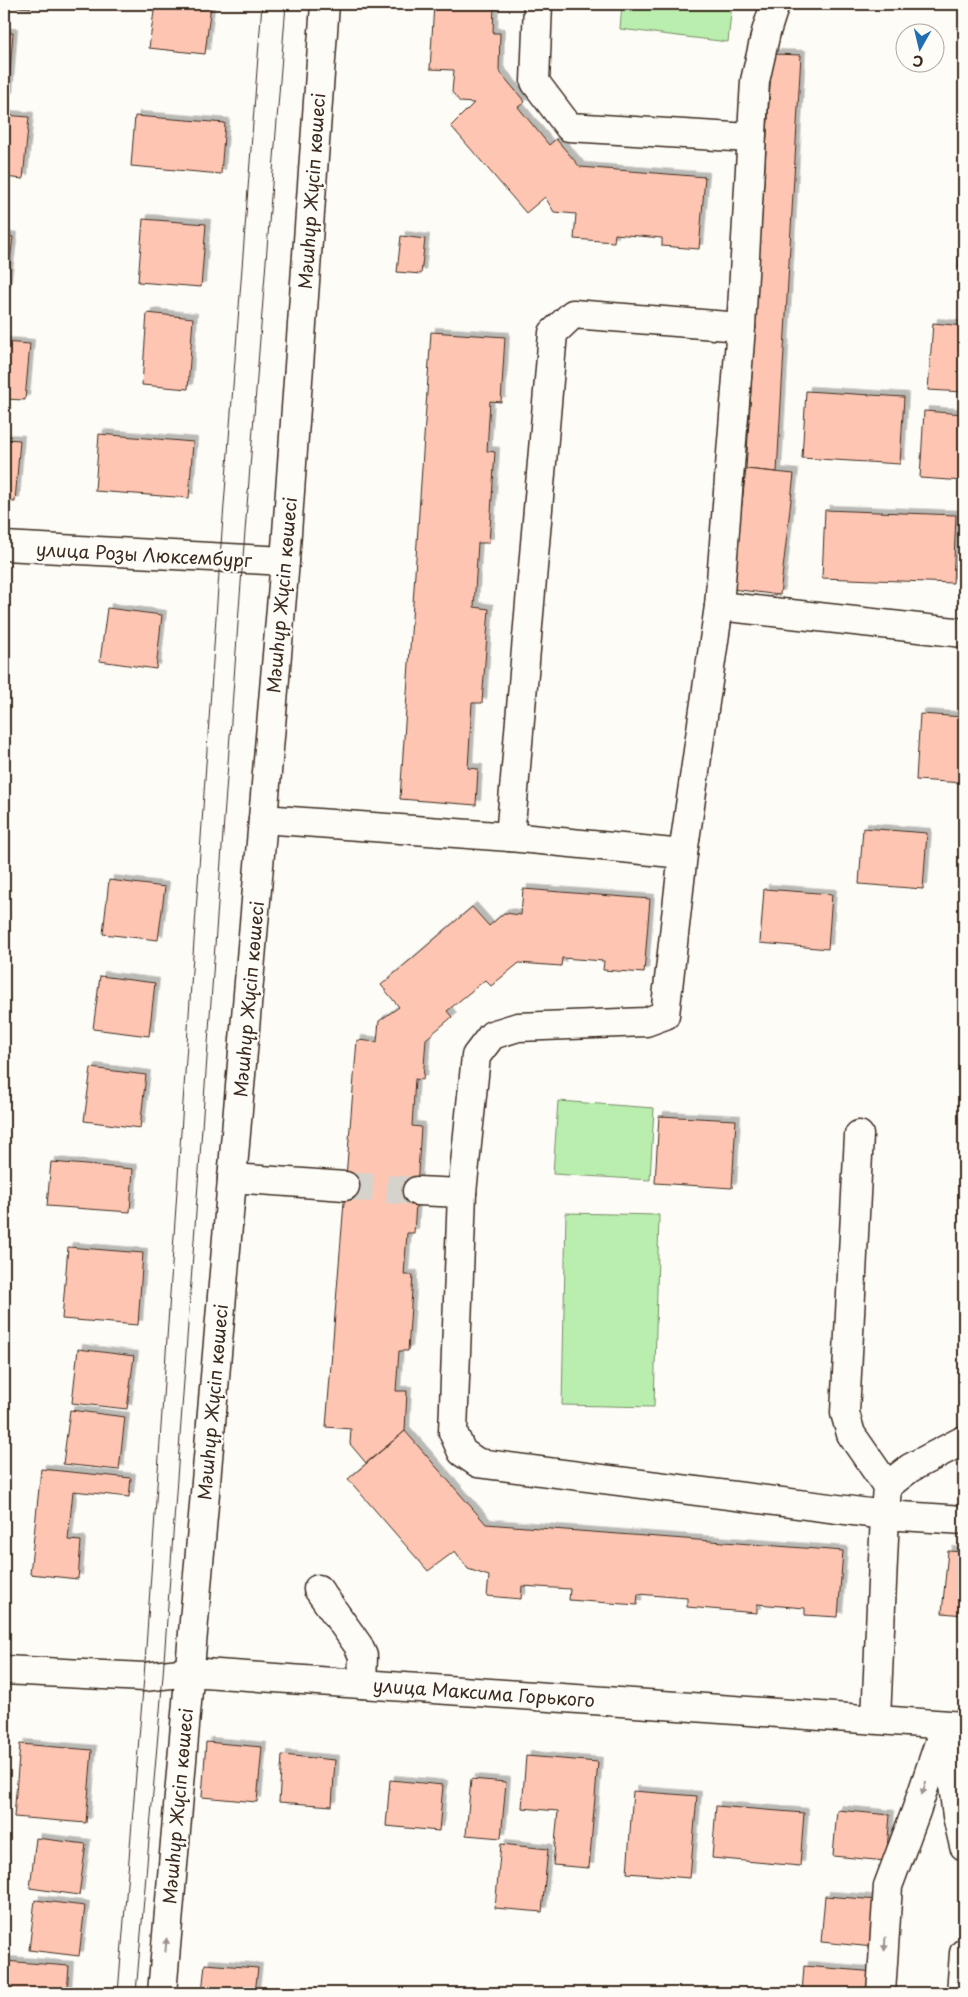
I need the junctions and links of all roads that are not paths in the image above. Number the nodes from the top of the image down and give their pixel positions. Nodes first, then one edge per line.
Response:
1 (325, 4) edge
2 (538, 4) edge
3 (775, 4) edge
4 (750, 138) junction
5 (741, 327) junction
6 (4, 546) edge
7 (284, 561) junction
8 (719, 606) junction
9 (964, 633) edge
10 (264, 819) junction
11 (510, 837) junction
12 (683, 854) junction
13 (859, 1135) dead end
14 (232, 1178) junction
15 (345, 1186) tunnel mouth
16 (417, 1191) tunnel mouth
17 (462, 1193) junction
18 (964, 1440) edge
19 (887, 1486) junction
20 (885, 1515) junction
21 (964, 1520) edge
22 (318, 1589) dead end
23 (4, 1670) edge
24 (189, 1672) junction
25 (362, 1684) junction
26 (876, 1719) junction
27 (955, 1726) edge
28 (964, 1846) edge
29 (964, 1953) edge
30 (162, 1993) edge
31 (881, 1993) edge
32 (961, 1993) edge

1 - 7 street, Мәшһүр Жүсіп көшесі
2 - 4 street
3 - 4 street
4 - 5 street
5 - 8 street
5 - 11 street
6 - 7 street, улица Розы Люксембург
7 - 10 street, Мәшһүр Жүсіп көшесі
8 - 9 street
8 - 12 street
10 - 11 street
10 - 14 street, Мәшһүр Жүсіп көшесі
11 - 12 street
12 - 17 street
13 - 19 street
14 - 15 street
14 - 24 street, Мәшһүр Жүсіп көшесі
16 - 17 street
17 - 20 street
18 - 19 street
19 - 20 street
20 - 21 street
20 - 26 street
22 - 25 street
23 - 24 street, улица Максима Горького
24 - 25 street, улица Максима Горького
30 -> 24 street, Мәшһүр Жүсіп көшесі
25 - 26 street, улица Максима Горького
26 - 27 street, улица Максима Горького
27 - 28 street
27 -> 31 street
29 - 32 street

